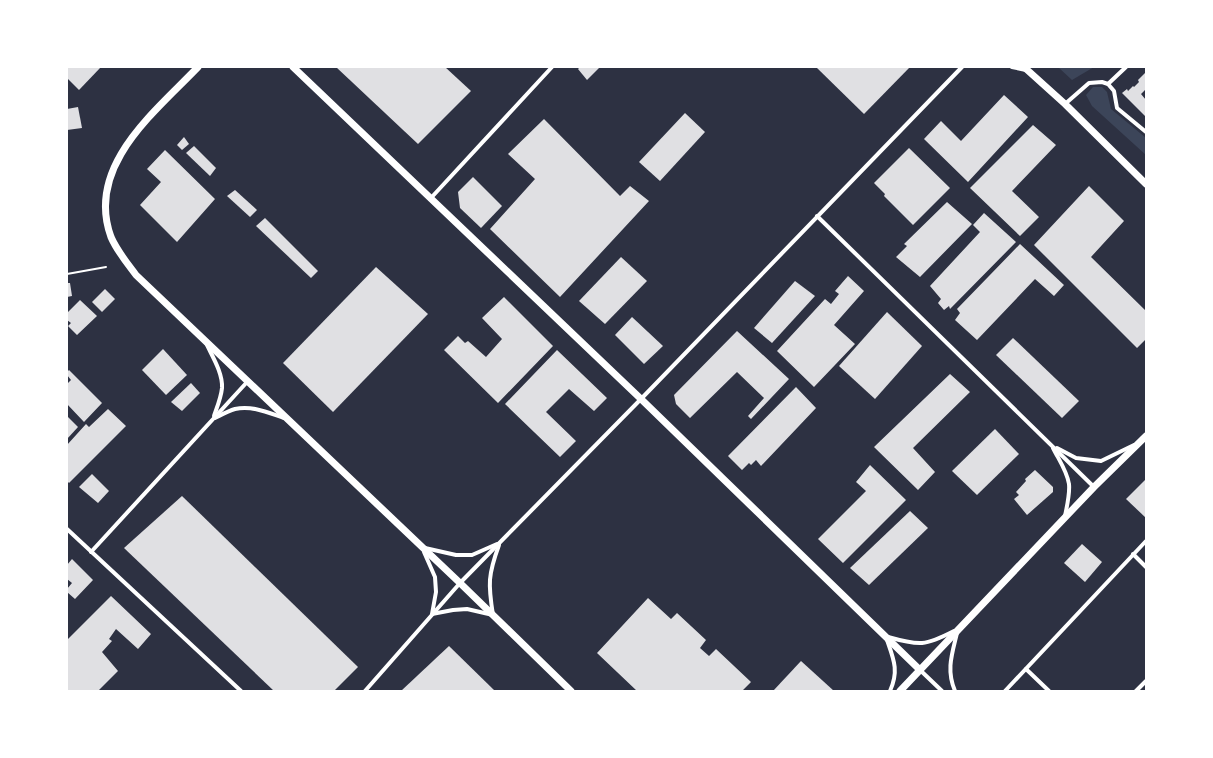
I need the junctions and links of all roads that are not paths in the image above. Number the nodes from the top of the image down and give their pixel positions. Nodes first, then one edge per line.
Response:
1 (198, 67) edge
2 (293, 67) edge
3 (552, 67) edge
4 (962, 67) edge
5 (1012, 67) edge
6 (1126, 67) edge
7 (1026, 69) edge
8 (1108, 84) junction
9 (1065, 104) junction
10 (1146, 132) edge
11 (1146, 184) edge
12 (430, 199) junction
13 (817, 216) junction
14 (204, 339) junction
15 (248, 381) junction
16 (641, 399) junction
17 (288, 419) junction
18 (212, 420) junction
19 (1146, 436) edge
20 (1139, 443) junction
21 (1051, 444) junction
22 (1094, 487) junction
23 (1064, 518) junction
24 (67, 529) edge
25 (1146, 541) edge
26 (500, 543) junction
27 (423, 548) junction
28 (91, 552) junction
29 (1133, 554) junction
30 (1146, 567) edge
31 (460, 583) junction
32 (432, 614) junction
33 (493, 615) junction
34 (958, 630) junction
35 (886, 636) junction
36 (920, 670) junction
37 (1026, 670) junction
38 (1146, 681) edge
39 (241, 691) edge
40 (365, 691) edge
41 (571, 691) edge
42 (890, 691) edge
43 (900, 691) edge
44 (942, 691) edge
45 (955, 691) edge
46 (1004, 691) edge
47 (1049, 691) edge
48 (1136, 691) edge

1 - 14 street
2 - 12 street
3 - 12 street
4 - 13 street
5 - 7 street
6 - 8 street
7 - 9 street
8 - 9 street
8 - 10 street
9 - 11 street
12 - 16 street
13 - 16 street
13 - 21 street
14 - 15 street
14 - 18 street
15 - 17 street
15 - 18 street
16 - 26 street
16 - 35 street
17 - 18 street
17 - 27 street
18 - 28 street
19 - 20 street
20 - 21 street
20 - 22 street
21 - 22 street
21 - 23 street
22 - 23 street
23 - 34 street
24 - 28 street
25 - 29 street
26 - 27 street
26 - 31 street
26 - 33 street
27 - 31 street
27 - 32 street
28 - 39 street
29 - 30 street
29 - 37 street
31 - 32 street
31 - 33 street
32 - 33 street
32 - 40 street
33 - 41 street
34 - 35 street
34 - 36 street
34 - 45 street
35 - 36 street
35 - 42 street
36 - 43 street
36 - 44 street
37 - 46 street
37 - 47 street
38 - 48 street

